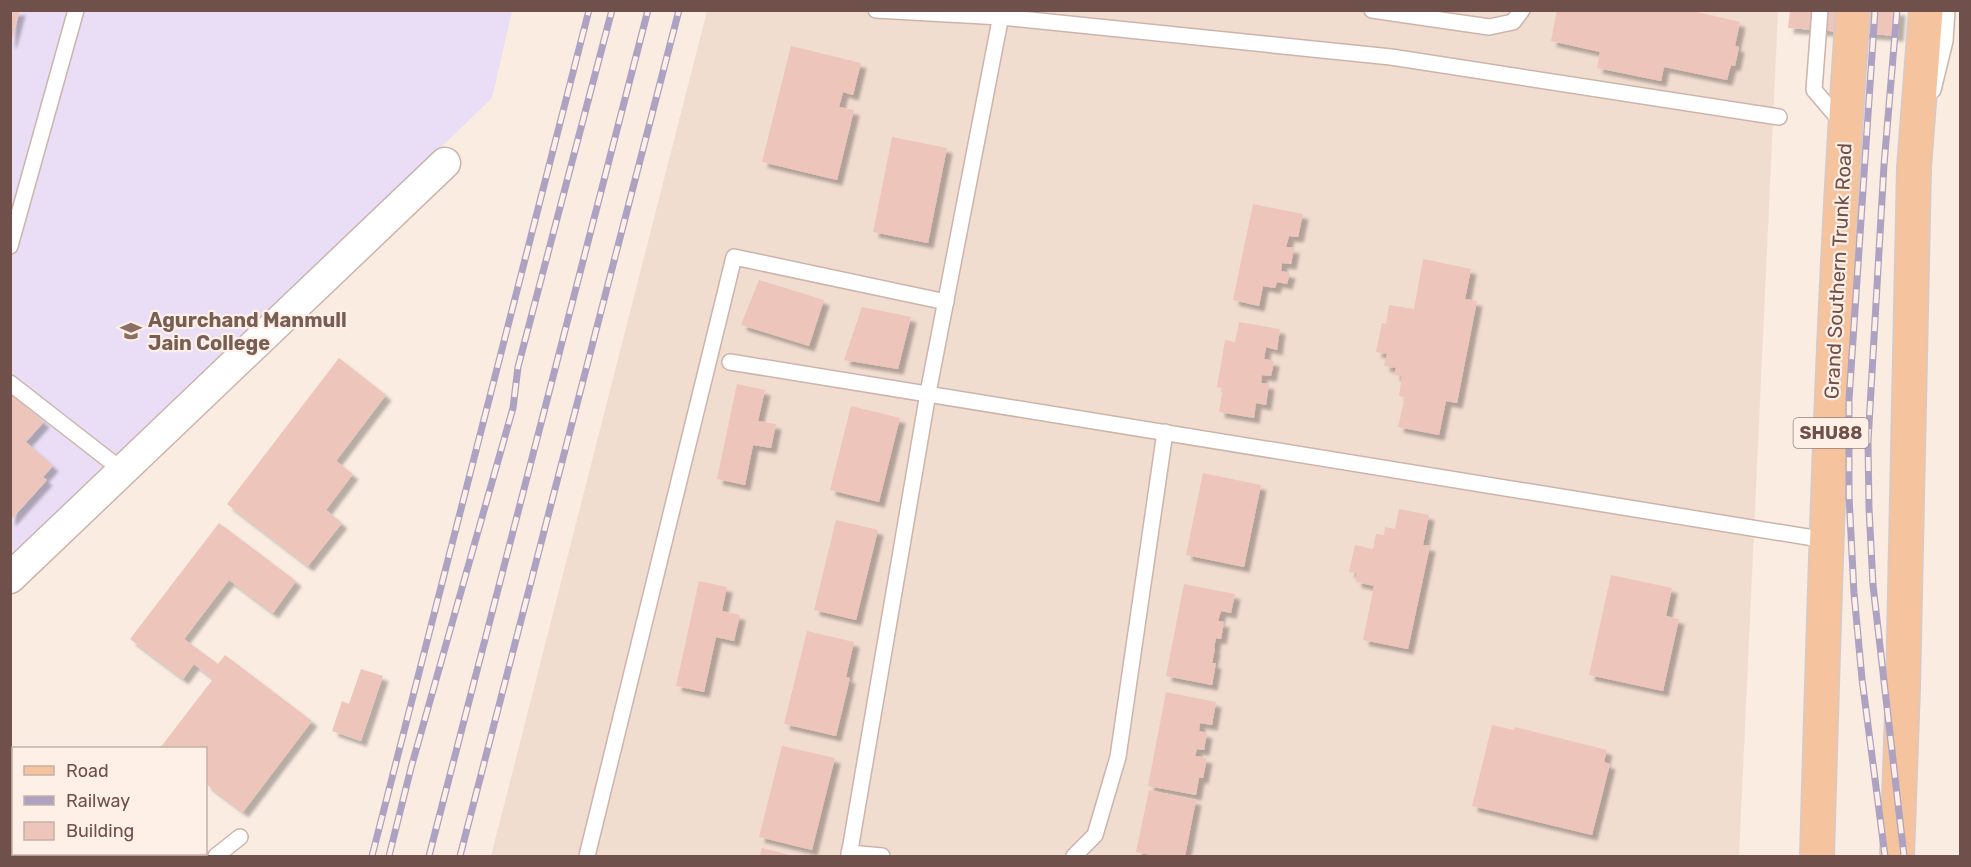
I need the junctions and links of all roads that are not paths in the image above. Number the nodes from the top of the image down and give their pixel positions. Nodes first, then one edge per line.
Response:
1 (76, 10) edge
2 (876, 10) edge
3 (1372, 10) edge
4 (1522, 10) edge
5 (1820, 10) edge
6 (1853, 10) edge
7 (1926, 10) edge
8 (1947, 10) edge
9 (1002, 14) edge
10 (1779, 117) dead end
11 (1845, 127) junction
12 (445, 164) dead end
13 (1914, 168) junction
14 (10, 246) edge
15 (946, 303) junction
16 (730, 362) dead end
17 (10, 383) edge
18 (928, 393) junction
19 (1165, 432) junction
20 (123, 471) junction
21 (1826, 540) junction
22 (10, 578) edge
23 (240, 837) dead end
24 (849, 855) edge
25 (1079, 855) edge
26 (216, 856) edge
27 (587, 856) edge
28 (882, 856) edge
29 (1817, 856) edge
30 (1897, 856) edge

1 - 14 lane
2 - 9 lane
3 - 4 lane
5 - 11 lane
6 - 11 main road, Grand Southern Trunk Road / SHU88
7 - 13 main road
8 - 13 lane
9 - 10 lane
9 - 15 lane
11 - 21 main road, Grand Southern Trunk Road / SHU88
12 - 20 street
13 - 30 main road
15 - 18 lane
15 - 27 lane
16 - 18 lane
17 - 20 lane
18 - 19 lane
18 - 24 lane
19 - 21 lane
19 - 25 lane
20 - 22 street
21 - 29 main road, Grand Southern Trunk Road / SHU88
23 - 26 lane
24 - 28 lane

